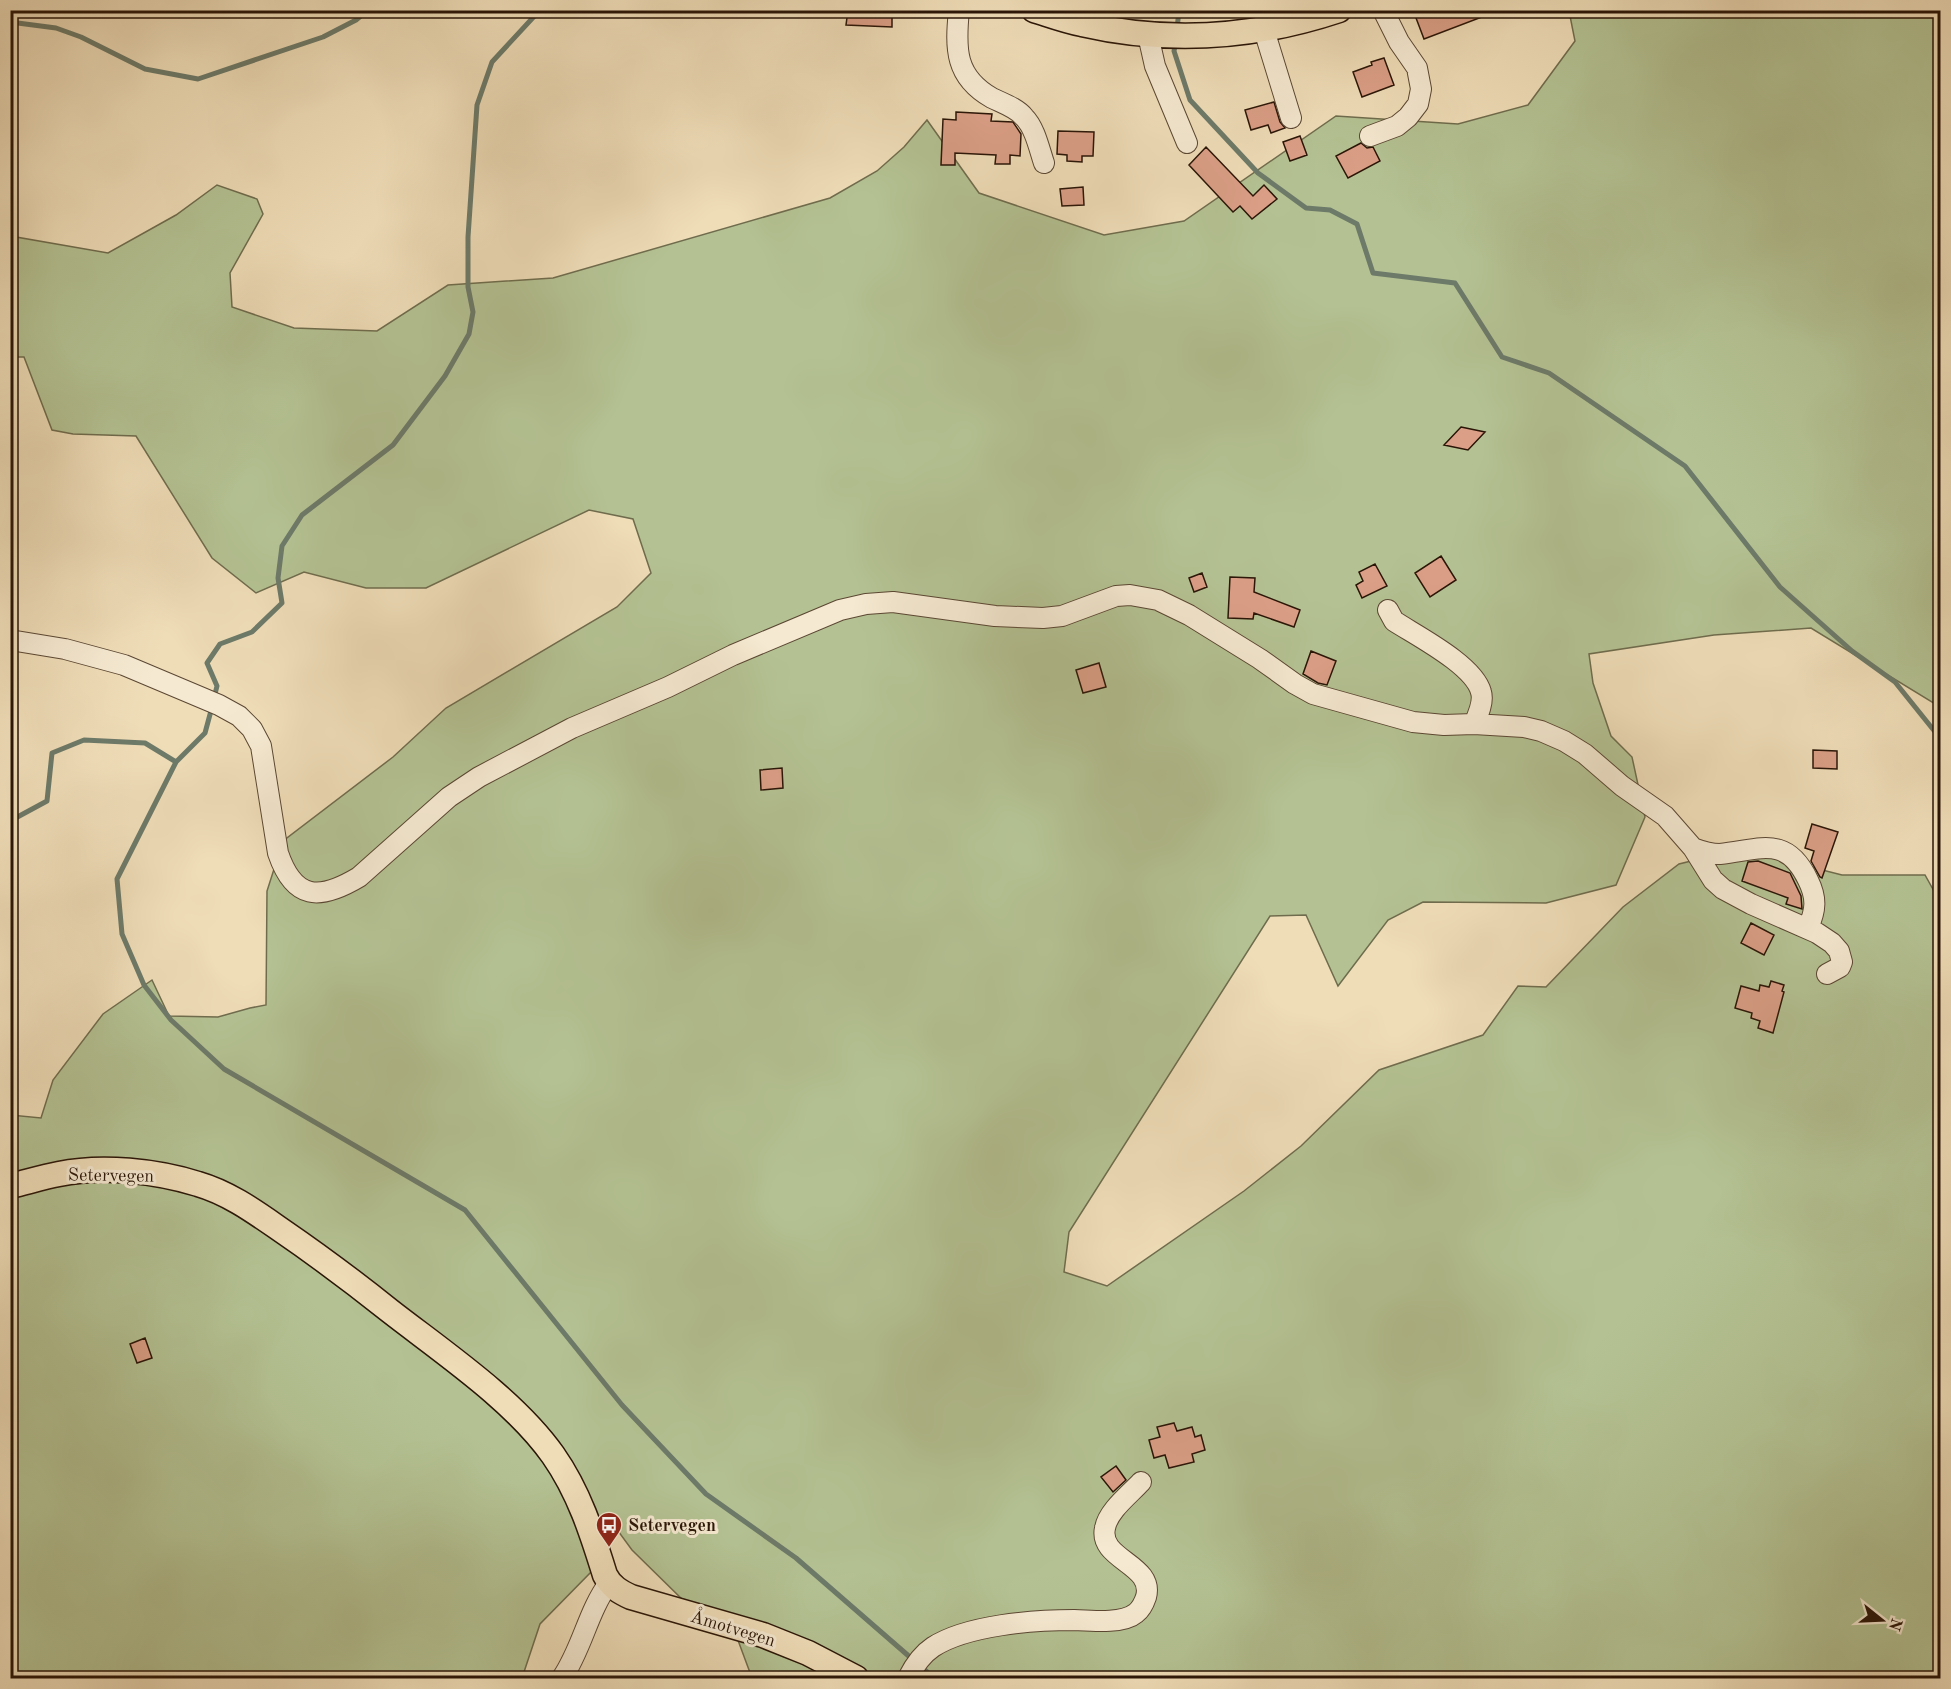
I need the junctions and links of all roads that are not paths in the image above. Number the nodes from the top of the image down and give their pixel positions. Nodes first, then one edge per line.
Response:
1 (959, 10) edge
2 (1034, 10) edge
3 (1339, 10) edge
4 (1383, 10) edge
5 (1264, 30) junction
6 (1169, 36) junction
7 (1291, 117) dead end
8 (1370, 136) dead end
9 (1187, 143) dead end
10 (1044, 163) dead end
11 (1388, 610) dead end
12 (10, 640) edge
13 (1474, 724) junction
14 (1693, 848) junction
15 (1808, 928) junction
16 (1827, 974) dead end
17 (10, 1186) edge
18 (1141, 1482) dead end
19 (609, 1583) junction
20 (562, 1678) edge
21 (856, 1678) edge
22 (908, 1678) edge

1 - 10 street
2 - 6 main road
3 - 5 main road
4 - 8 street
5 - 6 main road
5 - 7 street
6 - 9 street
11 - 13 street
12 - 13 street
13 - 14 street
14 - 15 street
14 - 15 street
15 - 16 street
17 - 19 main road, Setervegen
18 - 22 street
19 - 20 street
19 - 21 main road, Åmotvegen

